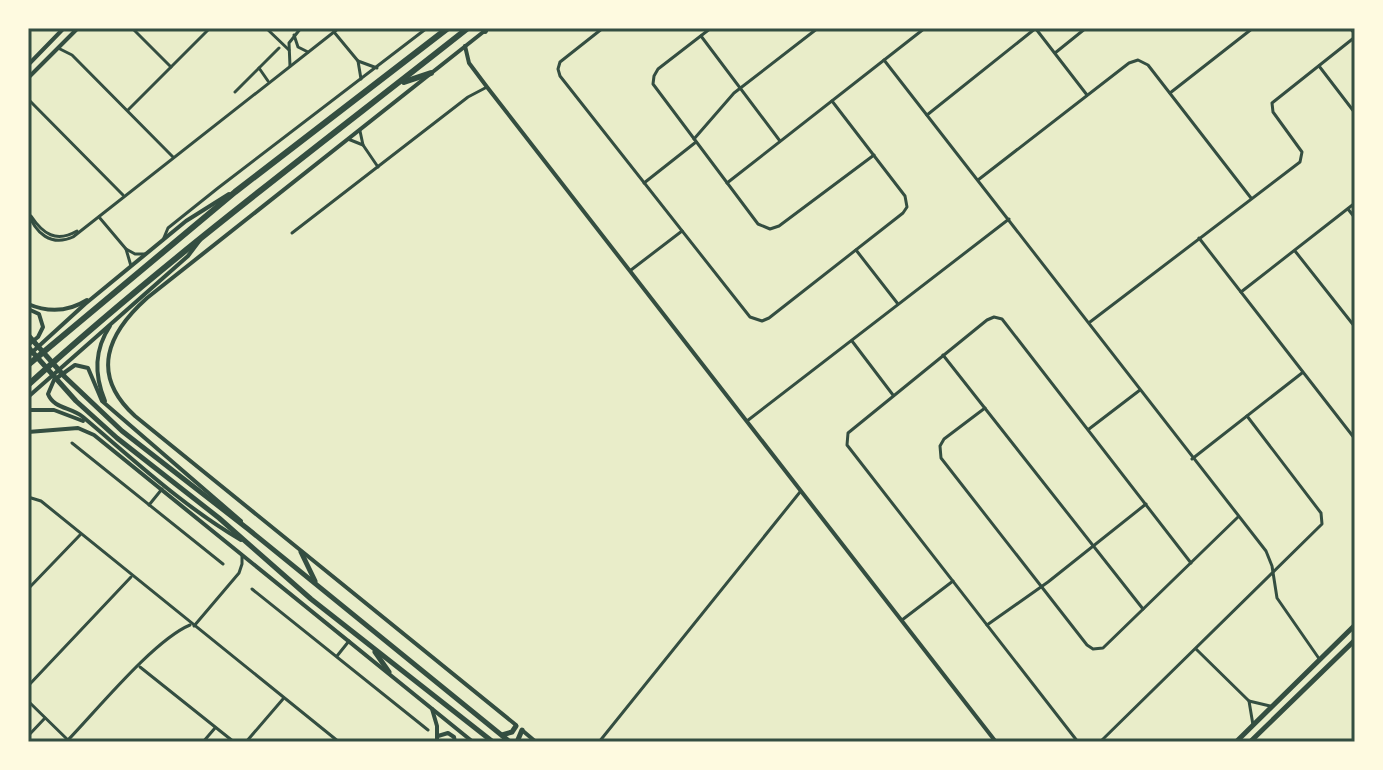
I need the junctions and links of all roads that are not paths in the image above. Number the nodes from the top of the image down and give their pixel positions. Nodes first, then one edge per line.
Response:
1 (64, 28) edge
2 (78, 28) edge
3 (132, 28) edge
4 (210, 28) edge
5 (266, 28) edge
6 (301, 28) edge
7 (339, 28) edge
8 (427, 28) edge
9 (448, 28) edge
10 (468, 28) edge
11 (603, 28) edge
12 (711, 28) edge
13 (818, 28) edge
14 (925, 28) edge
15 (1035, 28) edge
16 (1086, 28) edge
17 (1253, 28) edge
18 (1350, 28) edge
19 (487, 29) edge
20 (334, 32) junction
21 (294, 35) junction
22 (701, 36) junction
23 (1355, 36) edge
24 (465, 46) junction
25 (58, 48) junction
26 (279, 48) dead end
27 (289, 50) junction
28 (308, 52) junction
29 (1055, 53) junction
30 (452, 57) junction
31 (884, 60) junction
32 (358, 61) junction
33 (469, 63) junction
34 (28, 65) edge
35 (290, 66) junction
36 (1319, 66) junction
37 (171, 67) junction
38 (259, 68) junction
39 (377, 68) junction
40 (431, 73) junction
41 (28, 78) edge
42 (360, 80) junction
43 (269, 82) junction
44 (397, 85) junction
45 (487, 87) junction
46 (741, 88) junction
47 (235, 92) dead end
48 (1170, 93) junction
49 (1087, 95) junction
50 (28, 99) edge
51 (832, 101) junction
52 (127, 111) junction
53 (1355, 113) edge
54 (927, 115) junction
55 (360, 127) junction
56 (345, 139) junction
57 (695, 141) junction
58 (780, 141) junction
59 (363, 145) junction
60 (874, 155) junction
61 (173, 157) junction
62 (378, 167) junction
63 (978, 180) junction
64 (644, 183) junction
65 (727, 183) junction
66 (235, 192) junction
67 (123, 195) junction
68 (1251, 198) junction
69 (1355, 203) edge
70 (1348, 209) junction
71 (28, 212) edge
72 (98, 216) junction
73 (1355, 218) edge
74 (1009, 219) junction
75 (682, 231) junction
76 (292, 233) dead end
77 (202, 237) junction
78 (1199, 238) junction
79 (163, 240) junction
80 (126, 249) junction
81 (856, 250) junction
82 (1295, 251) junction
83 (145, 254) junction
84 (131, 266) junction
85 (630, 271) junction
86 (99, 292) junction
87 (1241, 292) junction
88 (144, 294) junction
89 (152, 294) junction
90 (898, 304) junction
91 (28, 307) edge
92 (114, 319) junction
93 (1090, 322) junction
94 (1355, 327) edge
95 (28, 335) edge
96 (851, 341) junction
97 (28, 346) edge
98 (943, 355) junction
99 (28, 356) edge
100 (28, 365) edge
101 (1303, 372) junction
102 (28, 385) edge
103 (1140, 390) junction
104 (893, 395) junction
105 (28, 397) edge
106 (108, 406) junction
107 (985, 408) junction
108 (28, 410) edge
109 (1247, 416) junction
110 (747, 421) junction
111 (94, 427) junction
112 (132, 427) junction
113 (147, 427) junction
114 (1088, 429) junction
115 (28, 432) edge
116 (1355, 439) edge
117 (72, 443) dead end
118 (1192, 459) junction
119 (157, 478) junction
120 (162, 489) junction
121 (800, 492) junction
122 (28, 497) edge
123 (1146, 504) junction
124 (149, 505) junction
125 (1238, 517) junction
126 (248, 529) junction
127 (80, 535) junction
128 (241, 540) junction
129 (1094, 546) junction
130 (301, 552) junction
131 (241, 553) junction
132 (1191, 563) junction
133 (223, 564) dead end
134 (260, 568) junction
135 (239, 573) junction
136 (1273, 574) junction
137 (131, 577) junction
138 (953, 581) junction
139 (1041, 586) junction
140 (28, 589) edge
141 (252, 589) dead end
142 (320, 589) junction
143 (1143, 609) junction
144 (901, 621) junction
145 (193, 625) junction
146 (986, 625) junction
147 (1355, 625) edge
148 (1355, 640) edge
149 (349, 641) junction
150 (372, 648) junction
151 (1196, 649) junction
152 (337, 656) junction
153 (1320, 660) junction
154 (138, 667) junction
155 (389, 672) junction
156 (28, 686) edge
157 (283, 699) junction
158 (28, 701) edge
159 (1249, 701) junction
160 (1272, 706) junction
161 (431, 707) junction
162 (45, 718) junction
163 (1253, 725) junction
164 (215, 728) junction
165 (519, 728) junction
166 (428, 730) dead end
167 (502, 735) junction
168 (28, 736) edge
169 (438, 739) edge
170 (69, 741) edge
171 (203, 742) edge
172 (234, 742) edge
173 (246, 742) edge
174 (339, 742) edge
175 (455, 742) edge
176 (473, 742) edge
177 (493, 742) edge
178 (510, 742) edge
179 (517, 742) edge
180 (536, 742) edge
181 (599, 742) edge
182 (996, 742) edge
183 (1078, 742) edge
184 (1100, 742) edge
185 (1236, 742) edge
186 (1250, 742) edge

1 - 34 street
2 - 25 street
3 - 37 street
4 - 37 street
5 - 27 street
6 - 21 street
7 - 20 street
8 - 39 street
9 - 66 highway
10 - 44 highway
11 - 64 street
12 - 22 street
13 - 46 street
14 - 31 street
15 - 29 street
15 - 54 street
16 - 29 street
17 - 48 street
18 - 23 street
19 - 24 street
20 - 28 street
20 - 32 street
21 - 27 street
21 - 28 street
22 - 46 street
22 - 57 street
23 - 36 street
24 - 30 street
24 - 33 street
25 - 41 street
25 - 52 street
26 - 38 street
27 - 35 street
28 - 35 street
29 - 49 street
30 - 33 street
30 - 40 street
31 - 51 street
31 - 54 street
32 - 39 street
32 - 42 street
33 - 45 street
35 - 43 street
36 - 53 street
36 - 68 street
37 - 52 street
38 - 43 street
38 - 47 street
39 - 42 street
40 - 44 highway
40 - 55 street
42 - 79 street
43 - 61 street
44 - 77 highway
45 - 62 street
45 - 85 street
46 - 57 street
46 - 58 street
48 - 49 street
48 - 68 street
49 - 63 street
50 - 67 street
51 - 58 street
51 - 60 street
52 - 61 street
54 - 63 street
55 - 56 street
55 - 59 street
56 - 59 street
56 - 89 street
57 - 64 street
57 - 65 street
58 - 65 street
59 - 62 street
60 - 65 street
60 - 81 street
61 - 67 street
62 - 76 street
63 - 74 street
64 - 75 street
66 - 79 street
66 - 100 highway
67 - 72 street
68 - 78 street
69 - 70 street
70 - 73 street
70 - 82 street
71 - 72 street
72 - 80 street
74 - 90 street
74 - 93 street
75 - 81 street
75 - 85 street
77 - 88 street
77 - 102 highway
78 - 87 street
78 - 93 street
79 - 83 street
80 - 83 street
80 - 84 street
81 - 90 street
82 - 87 street
82 - 94 street
83 - 84 street
84 - 86 street
85 - 110 street
86 - 91 street
86 - 99 street
87 - 101 street
88 - 89 street
88 - 92 street
89 - 113 street
90 - 96 street
91 - 97 street
92 - 105 street
92 - 106 street
93 - 103 street
95 - 126 main road
96 - 104 street
96 - 110 street
97 - 128 main road
98 - 104 street
98 - 107 street
98 - 114 street
101 - 109 street
101 - 116 street
103 - 114 street
103 - 118 street
104 - 138 street
106 - 111 street
106 - 112 street
107 - 129 street
107 - 139 street
108 - 111 street
109 - 118 street
109 - 136 street
110 - 121 street
111 - 119 street
112 - 113 street
112 - 126 street
113 - 130 street
114 - 123 street
115 - 120 street
117 - 124 street
118 - 125 street
119 - 120 street
119 - 128 street
120 - 124 street
120 - 131 street
121 - 144 street
121 - 181 street
122 - 127 street
123 - 129 street
123 - 132 street
124 - 133 street
125 - 132 street
125 - 136 street
126 - 142 main road
127 - 137 street
127 - 140 street
128 - 150 main road
129 - 139 street
129 - 143 street
130 - 142 main road
130 - 165 street
131 - 134 street
131 - 135 street
132 - 143 street
134 - 135 street
134 - 149 street
135 - 145 street
136 - 151 street
136 - 153 street
137 - 145 street
137 - 156 street
138 - 144 street
138 - 146 street
139 - 143 street
139 - 146 street
141 - 152 street
142 - 167 main road
144 - 182 street
145 - 154 street
145 - 157 street
146 - 183 street
147 - 153 main road
148 - 186 main road
149 - 152 street
149 - 155 street
150 - 155 main road
150 - 177 main road
151 - 159 street
151 - 184 street
152 - 166 street
153 - 160 main road
154 - 164 street
154 - 170 street
155 - 161 street
157 - 173 street
157 - 174 street
158 - 162 street
159 - 160 street
159 - 163 street
160 - 163 main road
161 - 169 street
161 - 176 street
162 - 168 street
162 - 170 street
163 - 185 main road
164 - 171 street
164 - 172 street
165 - 167 main road
165 - 179 main road
165 - 180 street
167 - 178 main road
169 - 175 street

